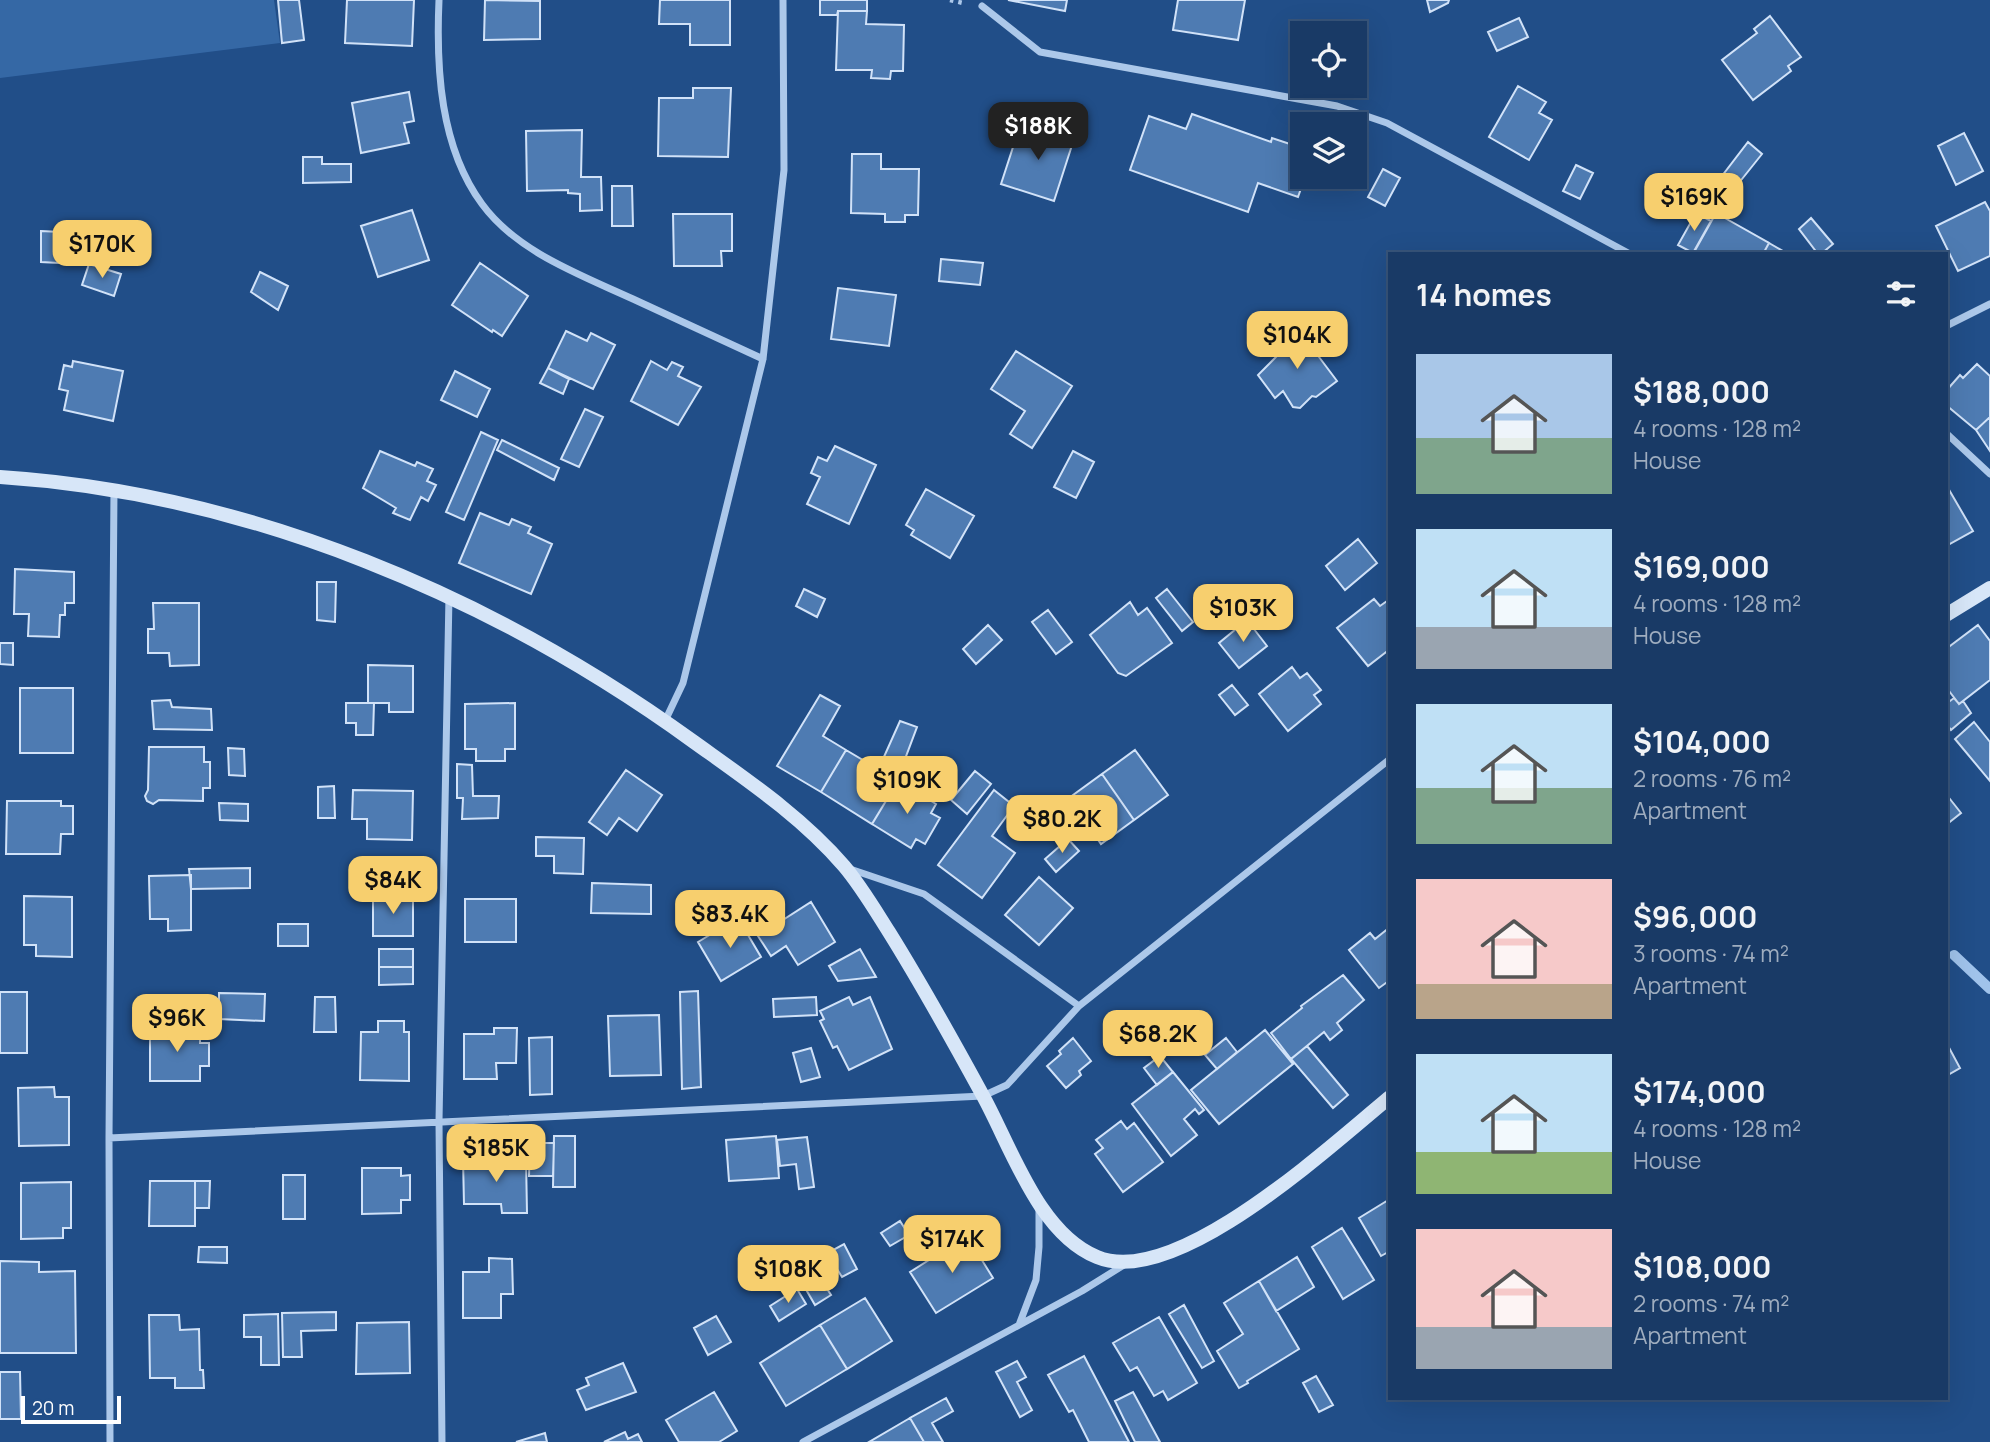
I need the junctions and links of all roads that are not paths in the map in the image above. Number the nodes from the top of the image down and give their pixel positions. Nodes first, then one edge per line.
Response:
1 (439, 0) edge
2 (783, 0) edge
3 (982, 6) dead end
4 (1626, 252) edge
5 (1990, 304) edge
6 (1948, 325) edge
7 (763, 359) junction
8 (1948, 435) edge
9 (1990, 474) edge
10 (0, 477) edge
11 (114, 489) junction
12 (1990, 588) edge
13 (449, 596) junction
14 (1948, 614) edge
15 (665, 720) junction
16 (1388, 761) edge
17 (845, 867) junction
18 (1079, 1006) junction
19 (983, 1096) junction
20 (1388, 1099) edge
21 (439, 1121) junction
22 (109, 1138) junction
23 (1039, 1204) junction
24 (1127, 1263) junction
25 (1019, 1325) junction
26 (110, 1442) edge
27 (442, 1442) edge
28 (803, 1442) edge

1 - 7 street
2 - 7 street
3 - 4 street
5 - 6 street
7 - 15 street
8 - 9 street
10 - 11 street
11 - 13 street
11 - 22 street
12 - 14 street
13 - 15 street
13 - 21 street
15 - 17 street
16 - 18 street
17 - 18 street
17 - 19 street
18 - 19 street
19 - 21 street
19 - 23 street
20 - 24 street
21 - 22 street
21 - 27 street
22 - 26 street
23 - 24 street
23 - 25 street
24 - 25 street
25 - 28 street

